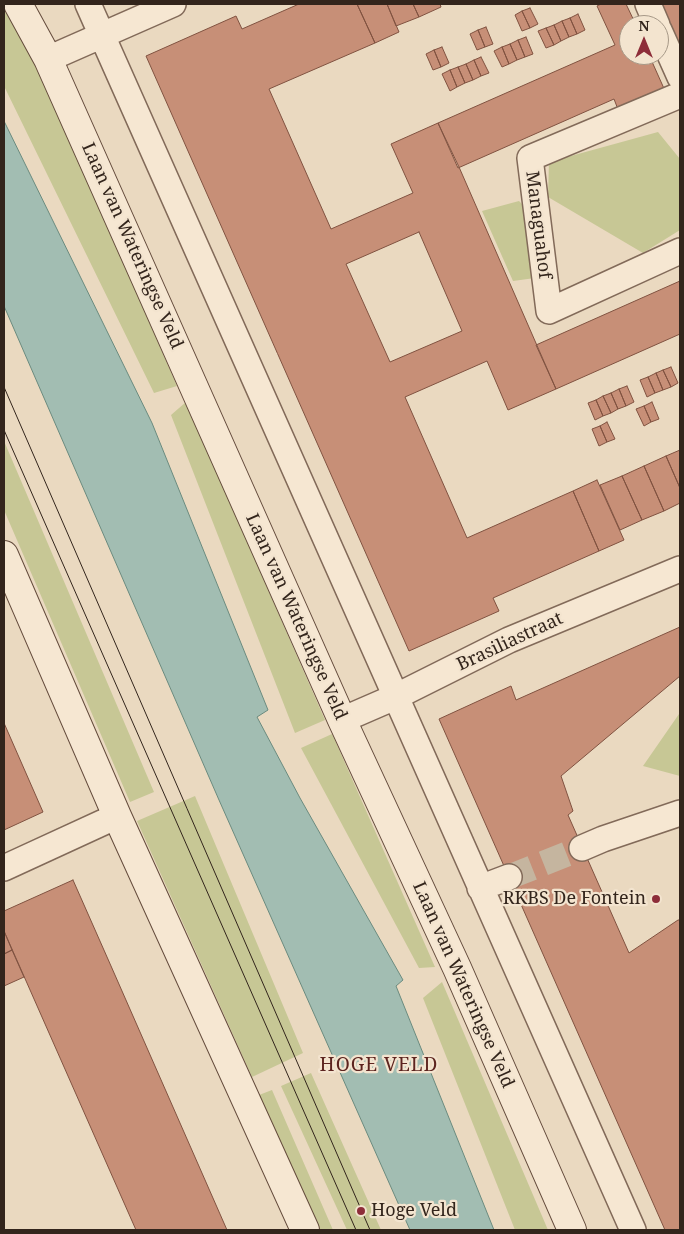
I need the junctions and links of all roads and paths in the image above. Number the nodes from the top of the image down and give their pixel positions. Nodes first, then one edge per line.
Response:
1 (18, 4) edge
2 (88, 4) edge
3 (173, 4) edge
4 (102, 37) junction
5 (669, 52) edge
6 (48, 59) junction
7 (680, 77) edge
8 (680, 95) edge
9 (680, 251) edge
10 (4, 555) edge
11 (680, 569) edge
12 (396, 697) junction
13 (342, 720) junction
14 (680, 813) edge
15 (118, 816) junction
16 (582, 848) tunnel mouth
17 (4, 868) edge
18 (509, 877) tunnel mouth
19 (480, 888) junction
20 (305, 1230) edge
21 (572, 1230) edge
22 (633, 1230) edge

1 - 6 street, Laan van Wateringse Veld
2 - 4 street
3 - 4 street
4 - 6 street
4 - 12 street
5 - 7 street
6 - 13 street, Laan van Wateringse Veld
8 - 9 street, Managuahof
10 - 15 street
11 - 12 street, Brasiliastraat
12 - 13 street, Brasiliastraat
12 - 19 street
13 - 21 street, Laan van Wateringse Veld
14 - 16 street
15 - 17 street
15 - 20 street
18 - 19 street
19 - 22 street

